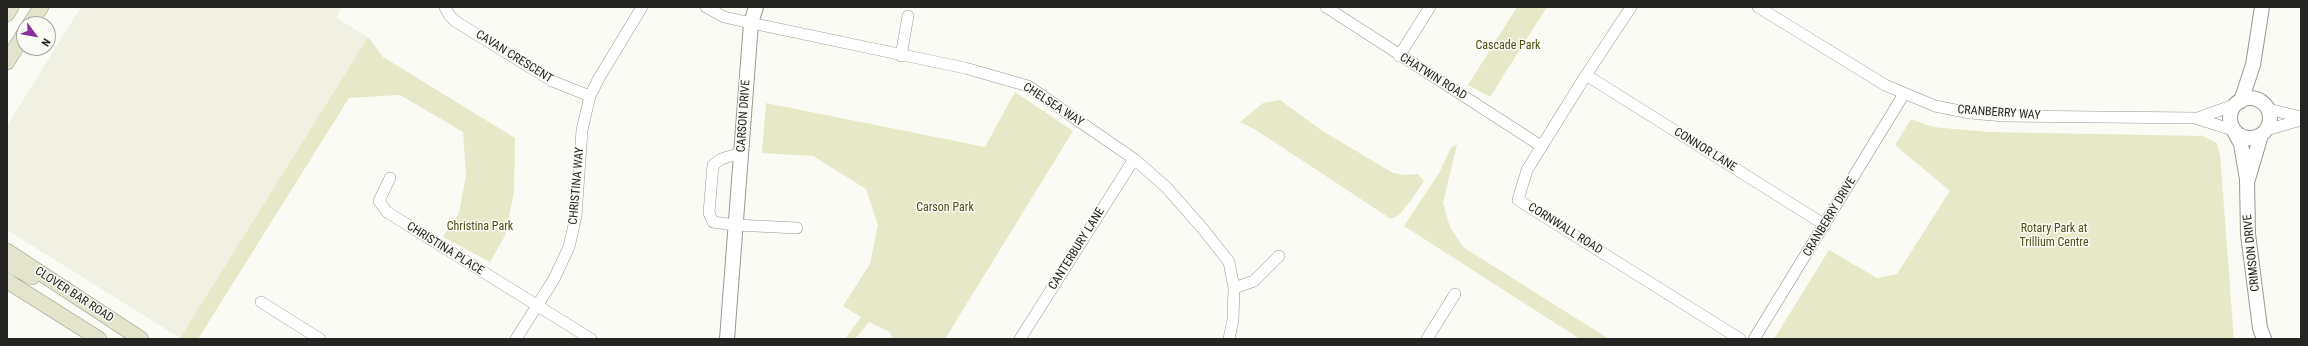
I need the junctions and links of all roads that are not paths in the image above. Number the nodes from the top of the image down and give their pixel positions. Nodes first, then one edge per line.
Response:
1 (11, 7) edge
2 (41, 7) edge
3 (445, 7) edge
4 (642, 7) edge
5 (706, 7) edge
6 (756, 7) edge
7 (1326, 7) edge
8 (1430, 7) edge
9 (1631, 7) edge
10 (1758, 7) edge
11 (2262, 7) edge
12 (7, 14) edge
13 (35, 16) edge
14 (908, 16) dead end
15 (751, 23) junction
16 (16, 47) edge
17 (901, 56) junction
18 (1399, 56) junction
19 (7, 62) edge
20 (2253, 65) junction
21 (1586, 75) junction
22 (1904, 94) junction
23 (590, 96) junction
24 (2238, 103) junction
25 (2266, 106) junction
26 (2195, 118) junction
27 (2301, 119) edge
28 (2234, 131) junction
29 (2263, 132) junction
30 (1542, 146) junction
31 (741, 153) junction
32 (1134, 159) junction
33 (390, 178) dead end
34 (2247, 179) junction
35 (1825, 225) junction
36 (735, 226) junction
37 (797, 228) dead end
38 (7, 251) edge
39 (1279, 256) dead end
40 (7, 264) edge
41 (7, 282) edge
42 (1234, 288) junction
43 (74, 294) junction
44 (1455, 294) dead end
45 (261, 302) dead end
46 (536, 307) junction
47 (2261, 335) edge
48 (99, 339) edge
49 (141, 339) edge
50 (320, 339) edge
51 (516, 339) edge
52 (591, 339) edge
53 (727, 339) edge
54 (1020, 339) edge
55 (1229, 339) edge
56 (1427, 339) edge
57 (1740, 339) edge
58 (1754, 339) edge

1 - 12 main road
2 - 13 main road
3 - 23 street, CAVAN CRESCENT
4 - 23 street, CHRISTINA WAY
5 - 15 street
6 - 15 street, CARSON DRIVE
7 - 18 street, CHATWIN ROAD
8 - 18 street
9 - 21 street, CORNWALL ROAD
10 - 22 street, CRANBERRY WAY
11 - 20 street
14 - 17 street
15 - 17 street, CHELSEA WAY
15 - 31 street, CARSON DRIVE
16 - 19 main road
17 - 32 street, CHELSEA WAY
18 - 30 street, CHATWIN ROAD
20 - 24 street
20 - 25 street
21 - 30 street, CORNWALL ROAD
21 - 35 street, CONNOR LANE
22 - 26 street, CRANBERRY WAY
22 - 35 street, CRANBERRY DRIVE
23 - 46 street, CHRISTINA WAY
24 - 25 street
24 - 26 street, CRANBERRY WAY
24 - 28 street
25 - 27 street
25 - 29 street
26 - 28 street, CRANBERRY WAY
27 - 29 street
28 - 29 street
28 - 34 street, CRIMSON DRIVE
29 - 34 street, CRIMSON DRIVE
30 - 57 street, CORNWALL ROAD
31 - 36 street, CARSON DRIVE
31 - 36 street
32 - 42 street, CHELSEA WAY
32 - 54 street, CANTERBURY LANE
33 - 46 street, CHRISTINA PLACE
34 - 47 street, CRIMSON DRIVE
35 - 58 street, CRANBERRY DRIVE
36 - 37 street
36 - 53 street, CARSON DRIVE
38 - 43 main road, CLOVER BAR ROAD
39 - 42 street
40 - 43 main road
41 - 48 main road, CLOVER BAR ROAD
42 - 55 street, CHELSEA WAY
43 - 49 main road, CLOVER BAR ROAD
44 - 56 street
45 - 50 street
46 - 51 street, CHRISTINA WAY
46 - 52 street

